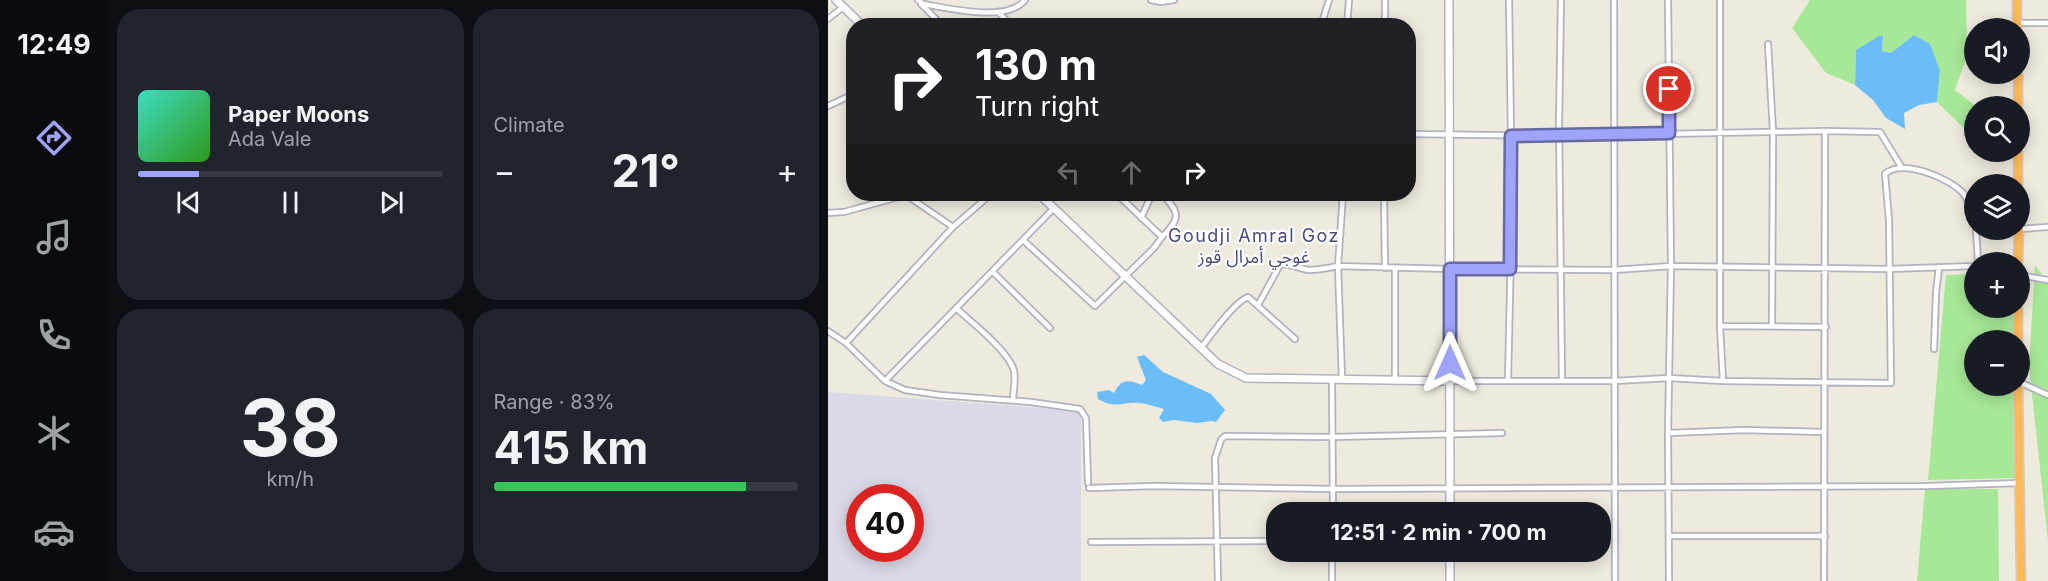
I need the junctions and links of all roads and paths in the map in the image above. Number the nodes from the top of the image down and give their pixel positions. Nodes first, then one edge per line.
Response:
1 (836, 0) edge
2 (918, 0) edge
3 (1025, 0) edge
4 (1151, 0) edge
5 (1174, 0) edge
6 (1329, 0) edge
7 (1349, 0) edge
8 (1385, 0) edge
9 (1449, 0) edge
10 (1509, 0) edge
11 (1561, 0) edge
12 (1614, 0) edge
13 (1668, 0) edge
14 (1720, 0) edge
15 (2017, 0) edge
16 (843, 7) junction
17 (998, 12) junction
18 (855, 18) edge
19 (935, 18) edge
20 (1004, 18) edge
21 (1323, 18) edge
22 (1348, 18) edge
23 (1385, 18) edge
24 (2017, 18) edge
25 (828, 19) edge
26 (2048, 23) edge
27 (2030, 25) edge
28 (1768, 44) dead end
29 (846, 98) edge
30 (828, 106) edge
31 (1825, 131) junction
32 (1720, 132) junction
33 (1773, 132) junction
34 (1669, 133) junction
35 (1416, 134) edge
36 (1450, 134) junction
37 (1614, 135) junction
38 (1511, 136) junction
39 (1560, 136) junction
40 (1902, 168) junction
41 (1964, 194) edge
42 (884, 201) edge
43 (915, 201) edge
44 (983, 201) edge
45 (1046, 201) edge
46 (1124, 201) edge
47 (1149, 201) edge
48 (1169, 201) edge
49 (1343, 201) edge
50 (1384, 201) edge
51 (1054, 208) junction
52 (828, 213) edge
53 (1141, 218) junction
54 (953, 227) junction
55 (2048, 227) edge
56 (2030, 229) edge
57 (1162, 237) junction
58 (1023, 240) junction
59 (1338, 266) junction
60 (1671, 266) junction
61 (1720, 266) junction
62 (1772, 266) junction
63 (1964, 266) edge
64 (1939, 267) junction
65 (1385, 268) junction
66 (1395, 268) junction
67 (1825, 268) junction
68 (1450, 269) junction
69 (1510, 269) junction
70 (1562, 269) junction
71 (1889, 269) junction
72 (1614, 270) junction
73 (993, 272) junction
74 (1125, 276) junction
75 (2030, 277) edge
76 (2048, 280) edge
77 (1258, 305) junction
78 (956, 308) junction
79 (1772, 325) junction
80 (1720, 326) junction
81 (1826, 327) junction
82 (1050, 328) dead end
83 (828, 330) edge
84 (1295, 339) dead end
85 (846, 343) junction
86 (1201, 348) junction
87 (1934, 350) dead end
88 (1669, 378) junction
89 (1332, 379) junction
90 (1342, 379) junction
91 (1395, 380) junction
92 (1508, 380) junction
93 (885, 381) junction
94 (1450, 381) junction
95 (1562, 381) junction
96 (1615, 381) junction
97 (1723, 381) junction
98 (1826, 382) junction
99 (2030, 388) edge
100 (2048, 395) edge
101 (2019, 396) edge
102 (1013, 400) junction
103 (1824, 432) junction
104 (1668, 433) junction
105 (1502, 434) dead end
106 (1451, 435) junction
107 (1334, 437) junction
108 (2019, 483) junction
109 (1825, 486) junction
110 (1450, 487) junction
111 (1614, 487) junction
112 (1668, 487) junction
113 (1215, 488) junction
114 (1334, 489) junction
115 (1333, 502) edge
116 (1450, 502) edge
117 (1669, 536) junction
118 (1825, 536) junction
119 (1217, 541) junction
120 (1266, 541) edge
121 (1091, 542) dead end
122 (1332, 562) edge
123 (1450, 562) edge
124 (1218, 581) edge
125 (1332, 581) edge
126 (1450, 581) edge
127 (1615, 581) edge
128 (1669, 581) edge
129 (1824, 581) edge
130 (2021, 581) edge

1 - 16 street
2 - 17 street
2 - 19 street
3 - 17 street
4 - 5 street
6 - 21 street
7 - 22 street
8 - 23 street
9 - 36 street
10 - 38 street
11 - 39 street
12 - 37 street
13 - 34 street
14 - 32 street
15 - 24 highway
16 - 18 street
16 - 25 street
17 - 20 street
26 - 27 street
28 - 33 street
29 - 30 street
31 - 33 street
31 - 40 street
31 - 67 street
32 - 33 street
32 - 34 street
32 - 61 street
33 - 62 street
34 - 37 street
34 - 60 street
35 - 36 street
36 - 38 street
36 - 68 street
37 - 39 street
37 - 72 street
38 - 39 street
38 - 69 street
39 - 70 street
40 - 41 street
40 - 71 street
42 - 52 street
43 - 54 street
44 - 54 street
45 - 51 street
46 - 53 street
47 - 53 street
48 - 57 street
49 - 59 street
50 - 65 street
51 - 58 street
51 - 74 street
53 - 57 street
54 - 85 street
55 - 56 street
57 - 74 street
58 - 73 street
58 - 74 street
59 - 65 street
59 - 77 street
59 - 90 street
60 - 61 street
60 - 72 street
60 - 88 street
61 - 62 street
61 - 80 street
62 - 67 street
62 - 79 street
63 - 64 street
64 - 71 street
64 - 87 street
65 - 66 street
66 - 68 street
66 - 91 street
67 - 71 street
67 - 81 street
68 - 69 street
68 - 94 street
69 - 70 street
69 - 92 street
70 - 72 street
70 - 95 street
71 - 98 street
72 - 96 street
73 - 78 street
73 - 82 street
74 - 86 street
75 - 76 street
77 - 84 street
77 - 86 street
78 - 93 street
78 - 102 street
79 - 80 street
79 - 81 street
80 - 97 street
81 - 98 street
83 - 85 street
85 - 93 street
86 - 89 street
88 - 96 street
88 - 97 street
88 - 104 street
89 - 90 street
89 - 107 street
90 - 91 street
91 - 94 street
92 - 94 street
92 - 95 street
93 - 102 street
94 - 106 street
95 - 96 street
96 - 111 street
97 - 98 street
98 - 103 street
99 - 100 street
101 - 108 highway
102 - 113 street
103 - 104 street
103 - 109 street
104 - 112 street
105 - 106 street
106 - 107 street
106 - 110 street
107 - 113 street
107 - 114 street
108 - 109 street
108 - 130 highway
109 - 112 street
109 - 118 street
110 - 111 street
110 - 114 street
110 - 116 street
111 - 112 street
111 - 127 street
112 - 117 street
113 - 114 street
113 - 119 street
114 - 115 street
117 - 118 street
117 - 128 street
118 - 129 street
119 - 120 street
119 - 121 street
119 - 124 street
122 - 125 street
123 - 126 street

